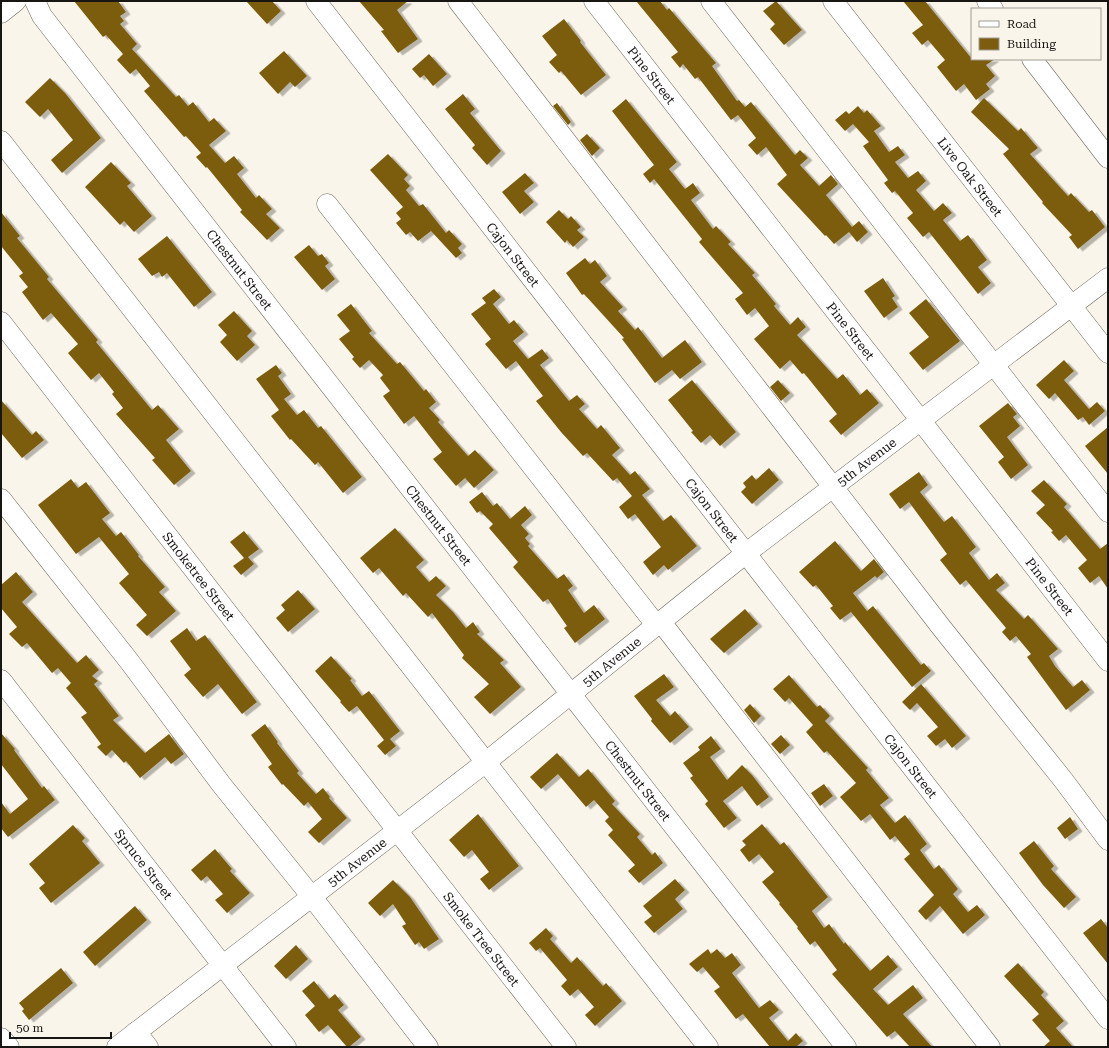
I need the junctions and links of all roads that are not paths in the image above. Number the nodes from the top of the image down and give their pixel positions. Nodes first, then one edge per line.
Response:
1 (16, 1) edge
2 (35, 1) edge
3 (316, 1) edge
4 (458, 1) edge
5 (594, 1) edge
6 (711, 1) edge
7 (833, 1) edge
8 (1, 13) edge
9 (1033, 60) edge
10 (1, 141) edge
11 (1108, 158) edge
12 (328, 204) dead end
13 (1108, 278) edge
14 (1072, 306) junction
15 (1, 322) edge
16 (1108, 353) edge
17 (993, 366) junction
18 (921, 420) junction
19 (833, 487) junction
20 (1, 499) edge
21 (1108, 512) edge
22 (745, 554) junction
23 (659, 624) junction
24 (1108, 661) edge
25 (1, 680) edge
26 (572, 694) junction
27 (486, 762) junction
28 (397, 830) junction
29 (1108, 840) edge
30 (312, 897) junction
31 (224, 966) junction
32 (1108, 1019) edge
33 (1, 1038) edge
34 (142, 1040) edge
35 (8, 1047) edge
36 (117, 1047) edge
37 (286, 1047) edge
38 (428, 1047) edge
39 (566, 1047) edge
40 (708, 1047) edge
41 (846, 1047) edge
42 (990, 1047) edge

1 - 8 street
2 - 26 street, Chestnut Street
3 - 22 street, Cajon Street
4 - 19 street
5 - 18 street, Pine Street
6 - 17 street
7 - 14 street, Live Oak Street
9 - 11 street
10 - 27 street
12 - 23 street
13 - 14 street, 5th Avenue
14 - 16 street, Live Oak Street
14 - 17 street, 5th Avenue
15 - 28 street, Smoketree Street
17 - 18 street, 5th Avenue
17 - 21 street
18 - 19 street, 5th Avenue
18 - 24 street, Pine Street
19 - 22 street, 5th Avenue
19 - 29 street
20 - 30 street
22 - 23 street, 5th Avenue
22 - 32 street, Cajon Street
23 - 26 street, 5th Avenue
23 - 42 street
25 - 31 street, Spruce Street
26 - 27 street, 5th Avenue
26 - 41 street, Chestnut Street
27 - 28 street, 5th Avenue
27 - 40 street
28 - 30 street, 5th Avenue
28 - 39 street, Smoke Tree Street
30 - 31 street, 5th Avenue
30 - 38 street
31 - 34 street, 5th Avenue
31 - 37 street, Spruce Street
33 - 35 street
34 - 36 street, 5th Avenue

